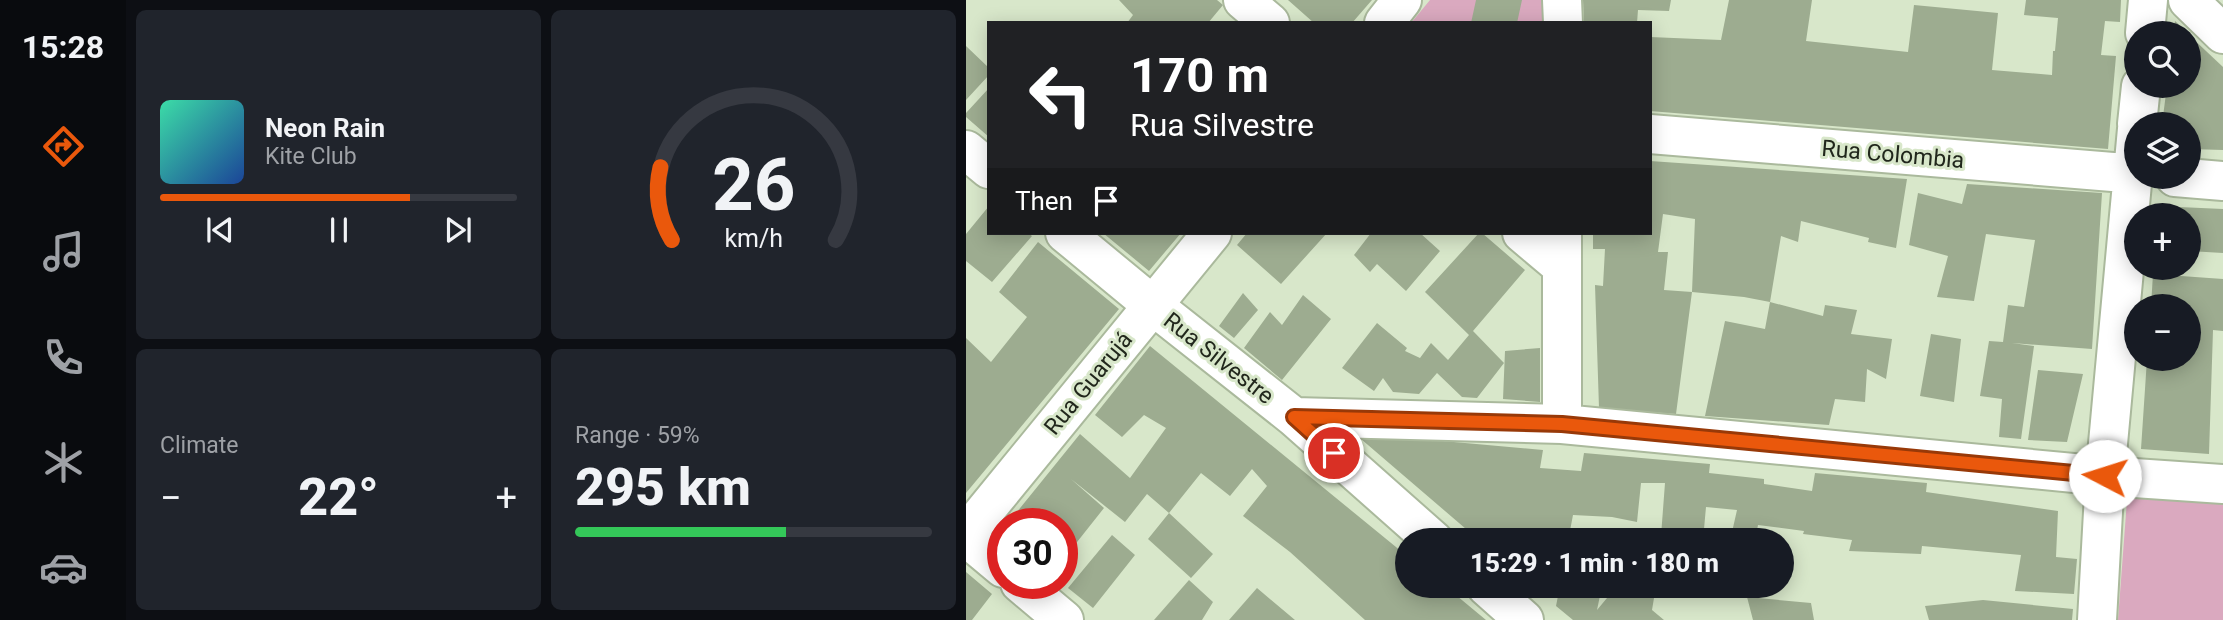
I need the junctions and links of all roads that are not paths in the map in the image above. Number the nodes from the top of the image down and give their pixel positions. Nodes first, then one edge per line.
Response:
1 (1243, 0) edge
2 (1402, 0) edge
3 (1562, 0) edge
4 (2148, 0) edge
5 (2188, 0) edge
6 (1268, 21) edge
7 (1386, 21) edge
8 (1563, 21) edge
9 (2146, 21) edge
10 (2223, 34) edge
11 (1652, 134) edge
12 (966, 150) edge
13 (987, 167) edge
14 (2124, 173) edge
15 (2201, 179) edge
16 (2223, 181) edge
17 (2134, 189) edge
18 (1067, 235) edge
19 (1210, 235) edge
20 (1527, 235) edge
21 (1561, 249) edge
22 (1151, 304) junction
23 (1294, 417) junction
24 (1562, 424) junction
25 (2105, 476) junction
26 (2223, 484) edge
27 (1419, 528) edge
28 (966, 535) edge
29 (987, 554) edge
30 (1499, 598) edge
31 (1039, 599) edge
32 (1064, 620) edge
33 (1524, 620) edge
34 (2096, 620) edge

1 - 6 street
2 - 7 street
3 - 8 street
4 - 9 street
5 - 10 street
11 - 14 street, Rua Colombia
12 - 13 street
15 - 16 street
17 - 25 street
18 - 22 street, Rua Silvestre
19 - 22 street, Rua Guarujá
20 - 21 street
21 - 24 street
22 - 23 street, Rua Silvestre
22 - 28 street, Rua Guarujá
23 - 24 street
23 - 27 street, Rua Silvestre
24 - 25 street
25 - 26 street
25 - 34 street
28 - 29 street
30 - 33 street
31 - 32 street

